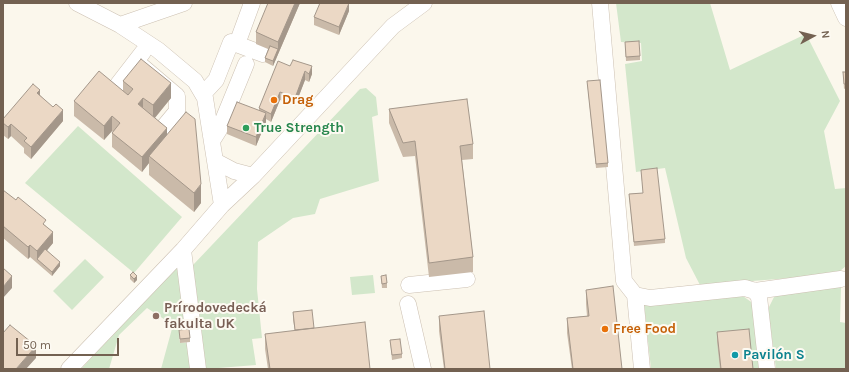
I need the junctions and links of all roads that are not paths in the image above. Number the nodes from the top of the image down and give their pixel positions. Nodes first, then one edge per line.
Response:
1 (77, 3) edge
2 (184, 3) edge
3 (252, 3) edge
4 (424, 3) edge
5 (600, 3) edge
6 (839, 3) edge
7 (846, 18) edge
8 (120, 25) junction
9 (149, 44) junction
10 (237, 44) junction
11 (263, 54) dead end
12 (137, 62) junction
13 (246, 64) dead end
14 (116, 87) edge
15 (203, 94) junction
16 (162, 129) edge
17 (196, 148) edge
18 (213, 149) junction
19 (253, 176) junction
20 (222, 205) junction
21 (183, 250) junction
22 (467, 279) dead end
23 (840, 279) dead end
24 (409, 285) dead end
25 (755, 291) junction
26 (635, 295) junction
27 (408, 304) dead end
28 (69, 369) edge
29 (198, 369) edge
30 (423, 369) edge
31 (642, 369) edge
32 (767, 369) edge

1 - 8 street
2 - 8 street
3 - 10 street
4 - 19 street
5 - 26 street
6 - 7 street
8 - 9 street
9 - 12 street
9 - 15 street
10 - 11 street
10 - 15 street
12 - 14 street
12 - 16 street
13 - 18 street
15 - 18 street
17 - 18 street
18 - 19 street
18 - 20 street
19 - 20 street
20 - 21 street
21 - 28 street
21 - 29 street
22 - 24 street
23 - 25 street
25 - 26 street
25 - 32 street
26 - 31 street
27 - 30 street

